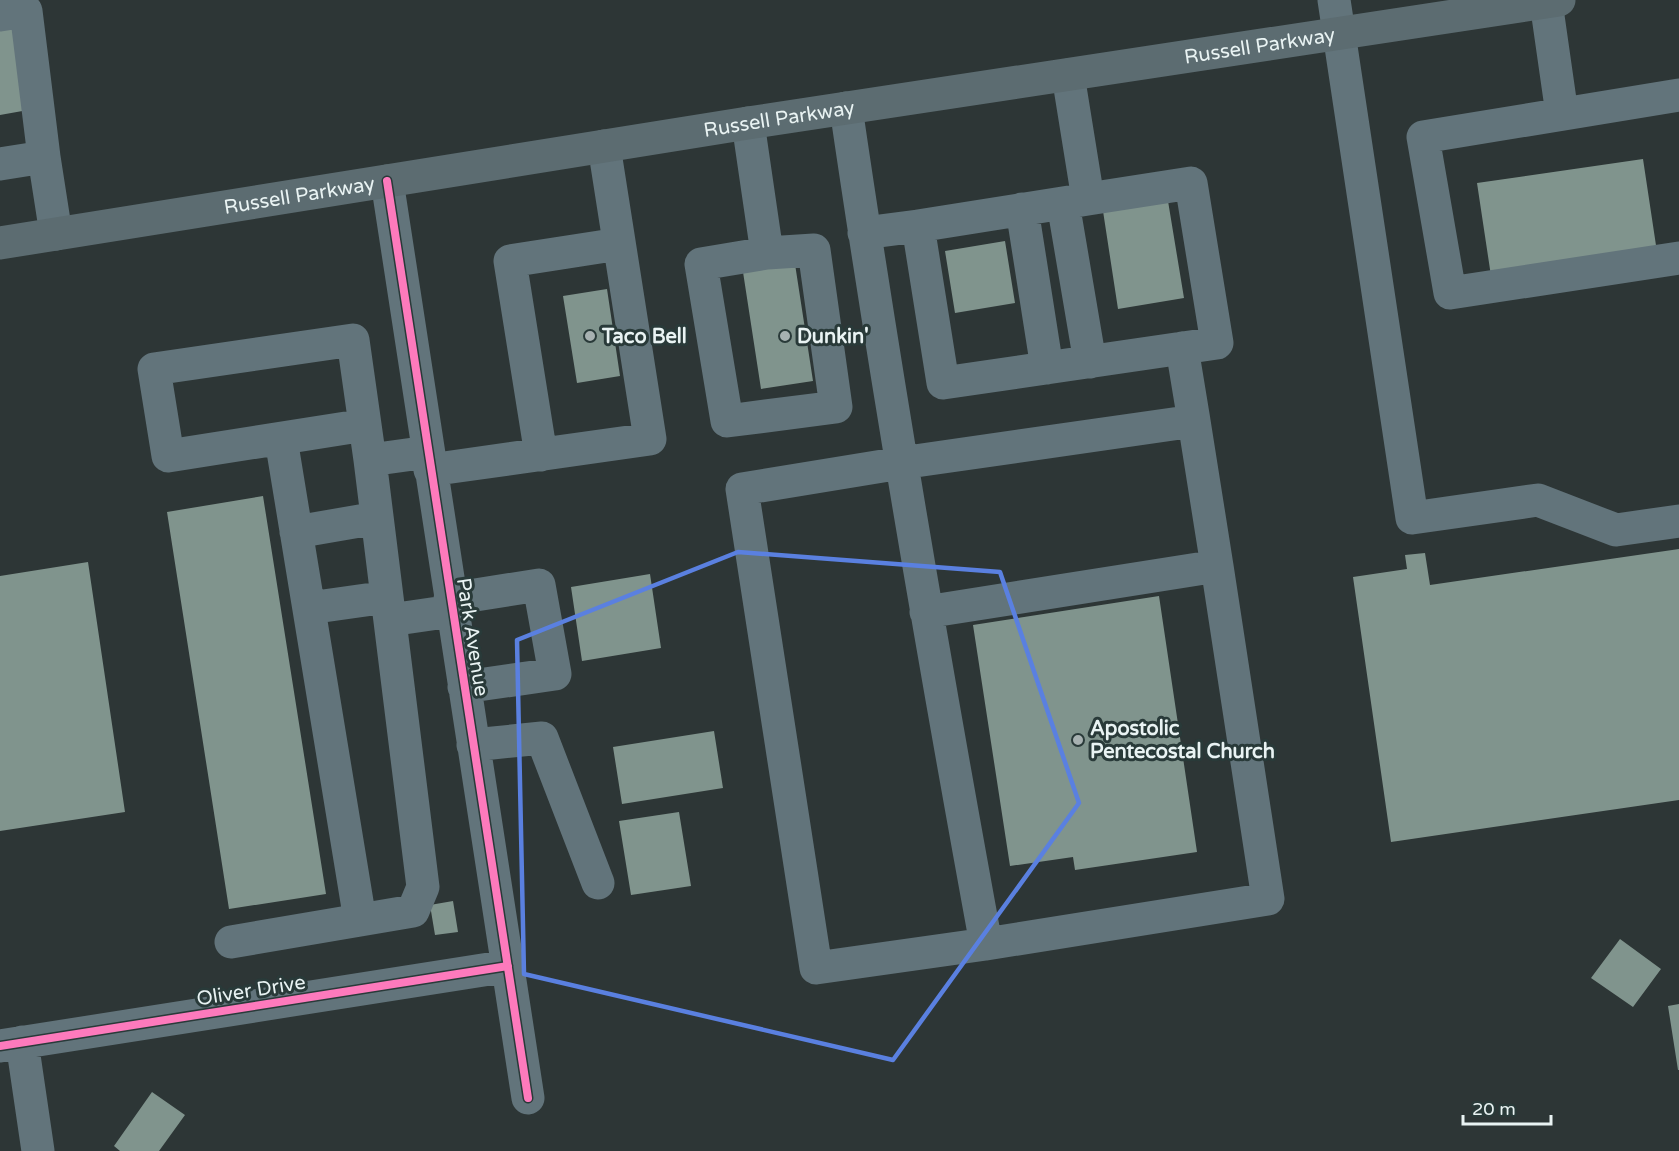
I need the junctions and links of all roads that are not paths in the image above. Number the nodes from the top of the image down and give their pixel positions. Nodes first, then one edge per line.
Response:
1 (1334, 0) edge
2 (1552, 1) edge
3 (0, 15) edge
4 (1340, 35) junction
5 (1068, 75) junction
6 (1679, 95) edge
7 (846, 108) junction
8 (1562, 114) junction
9 (748, 123) junction
10 (604, 146) junction
11 (44, 157) junction
12 (0, 164) edge
13 (387, 181) junction
14 (1075, 201) junction
15 (1022, 209) junction
16 (918, 226) junction
17 (56, 234) junction
18 (0, 243) edge
19 (620, 244) junction
20 (866, 247) junction
21 (767, 253) junction
22 (1679, 258) edge
23 (817, 269) junction
24 (1182, 348) junction
25 (1090, 362) junction
26 (1047, 368) junction
27 (1194, 421) junction
28 (365, 425) junction
29 (281, 439) junction
30 (541, 455) junction
31 (370, 460) junction
32 (429, 461) junction
33 (901, 463) junction
34 (377, 518) junction
35 (1679, 521) edge
36 (296, 532) junction
37 (1217, 566) junction
38 (451, 605) junction
39 (309, 608) junction
40 (388, 609) junction
41 (926, 612) junction
42 (464, 687) junction
43 (473, 744) junction
44 (598, 883) dead end
45 (360, 920) junction
46 (231, 942) dead end
47 (986, 944) junction
48 (508, 966) junction
49 (11, 1044) edge
50 (528, 1098) dead end
51 (38, 1151) edge

1 - 4 street
2 - 4 main road, Russell Parkway
2 - 8 street
3 - 11 street
4 - 5 main road, Russell Parkway
4 - 35 street
5 - 7 main road, Russell Parkway
5 - 14 street
6 - 8 street
7 - 9 main road, Russell Parkway
7 - 20 street
8 - 22 street
9 - 10 main road, Russell Parkway
9 - 21 street
10 - 13 main road, Russell Parkway
10 - 19 street
11 - 12 street
11 - 17 street
13 - 17 main road, Russell Parkway
13 - 32 street, Park Avenue
14 - 15 street
14 - 24 street
14 - 25 street
15 - 16 street
15 - 26 street
16 - 20 street
16 - 26 street
17 - 18 main road, Russell Parkway
19 - 30 street
19 - 30 street
20 - 23 street
20 - 33 street
21 - 23 street
21 - 23 street
24 - 25 street
24 - 27 street
25 - 26 street
27 - 33 street
27 - 37 street
28 - 29 street
28 - 29 street
28 - 31 street
29 - 36 street
30 - 32 street
31 - 32 street
31 - 34 street
32 - 38 street, Park Avenue
33 - 41 street
33 - 47 street
34 - 36 street
34 - 40 street
36 - 39 street
37 - 41 street
37 - 47 street
38 - 40 street
38 - 42 street, Park Avenue
38 - 42 street
39 - 40 street
39 - 45 street
40 - 45 street
41 - 47 street
42 - 43 street, Park Avenue
43 - 44 street
43 - 48 street, Park Avenue
45 - 46 street
48 - 49 street, Oliver Drive
48 - 50 street, Park Avenue
49 - 51 street

